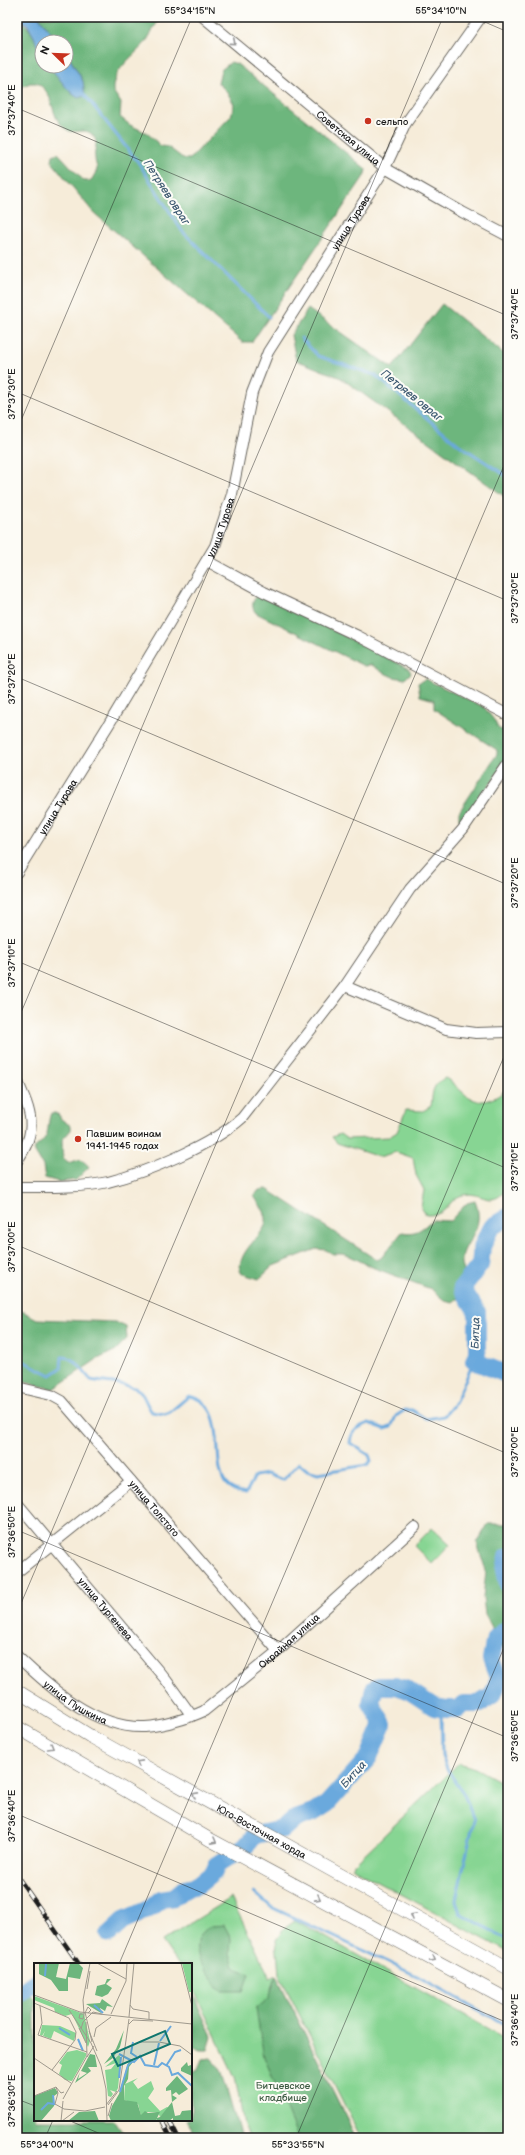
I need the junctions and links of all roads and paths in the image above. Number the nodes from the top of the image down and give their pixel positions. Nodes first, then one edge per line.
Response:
1 (203, 17) edge
2 (481, 17) edge
3 (385, 168) junction
4 (508, 236) edge
5 (207, 561) junction
6 (508, 715) edge
7 (508, 763) edge
8 (17, 872) edge
9 (345, 986) junction
10 (508, 1032) edge
11 (17, 1080) edge
12 (17, 1161) edge
13 (17, 1187) edge
14 (17, 1386) edge
15 (131, 1481) junction
16 (17, 1503) edge
17 (415, 1527) dead end
18 (52, 1544) junction
19 (17, 1572) edge
20 (278, 1651) junction
21 (17, 1656) edge
22 (17, 1691) edge
23 (192, 1716) junction
24 (17, 1727) edge
25 (146, 1727) joint
26 (508, 1968) edge
27 (508, 2000) edge

1 -> 3 street, Советская улица
2 - 3 street, улица Турова
3 - 4 street, Советская улица
3 - 5 street, улица Турова
5 - 6 street
5 - 8 street, улица Турова
7 - 9 street
9 - 10 street
9 - 13 street
11 - 12 street
14 - 15 street, улица Толстого
15 - 18 street
15 - 20 street, улица Толстого
16 - 18 street, улица Тургенева
17 - 20 street, Окрайная улица
18 - 19 street
18 - 23 street, улица Тургенева
20 - 23 street, Окрайная улица
21 - 25 street, улица Пушкина
26 -> 22 main road, Юго-Восточная хорда
23 - 25 street, Окрайная улица
24 -> 27 main road

